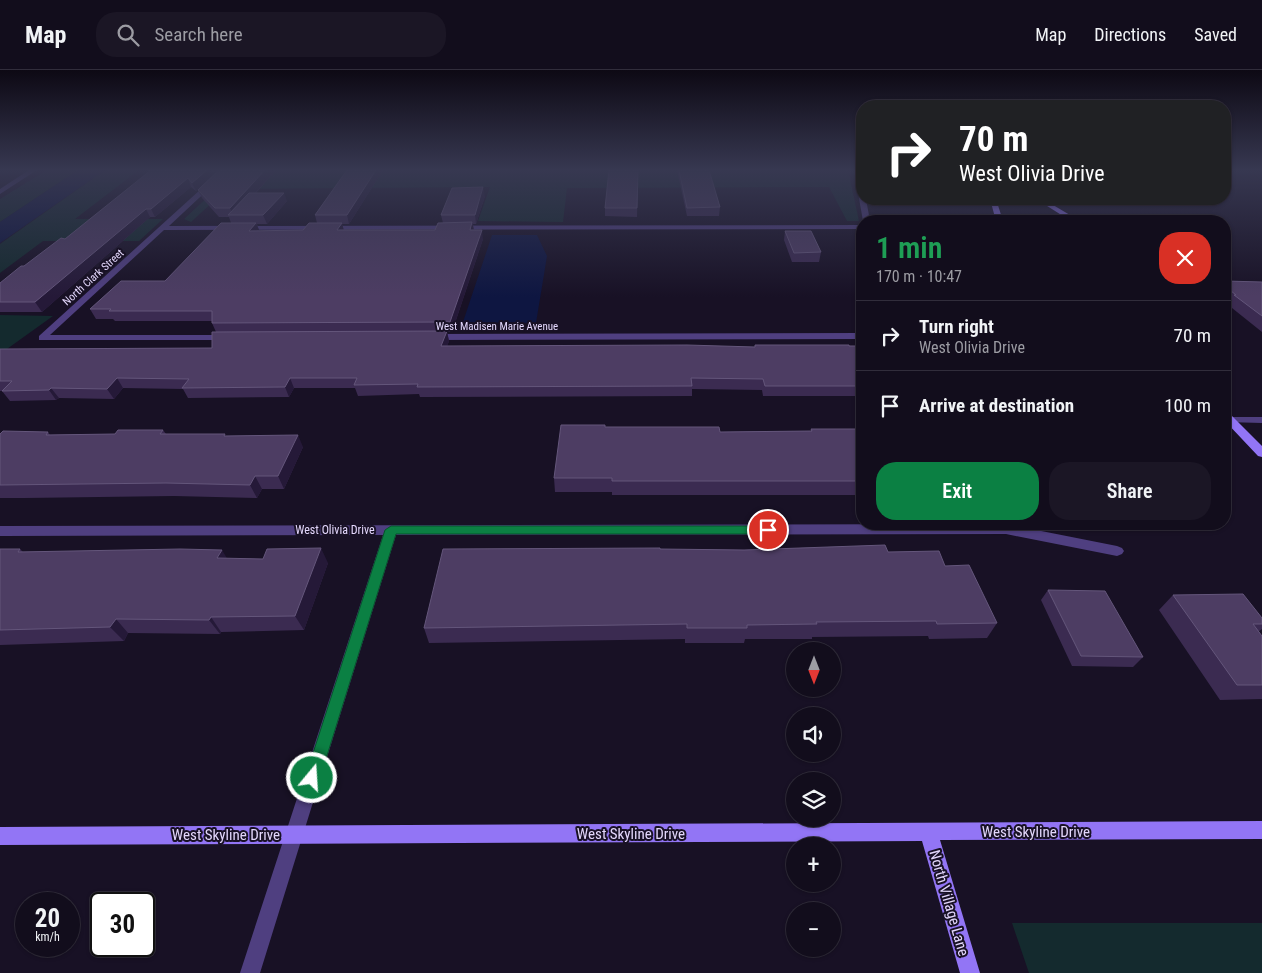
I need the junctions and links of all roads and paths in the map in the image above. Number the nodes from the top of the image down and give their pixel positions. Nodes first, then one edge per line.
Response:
1 (181, 212) edge
2 (856, 227) edge
3 (164, 228) junction
4 (856, 336) edge
5 (418, 337) edge
6 (240, 338) edge
7 (1231, 417) edge
8 (1231, 420) edge
9 (1262, 420) edge
10 (1262, 453) edge
11 (391, 530) junction
12 (0, 531) edge
13 (1118, 551) dead end
14 (1262, 830) edge
15 (929, 832) junction
16 (294, 835) junction
17 (0, 836) edge
18 (250, 973) edge
19 (970, 973) edge

1 - 3 street, North Clark Street
2 - 3 street
3 - 6 street, North Clark Street
4 - 5 street, West Madisen Marie Avenue
7 - 9 street
8 - 10 street
11 - 12 street, West Olivia Drive
11 - 13 street, West Olivia Drive
11 - 16 street
14 - 15 street, West Skyline Drive
15 - 16 street, West Skyline Drive
15 - 19 street, North Village Lane
16 - 17 street, West Skyline Drive
16 - 18 street

